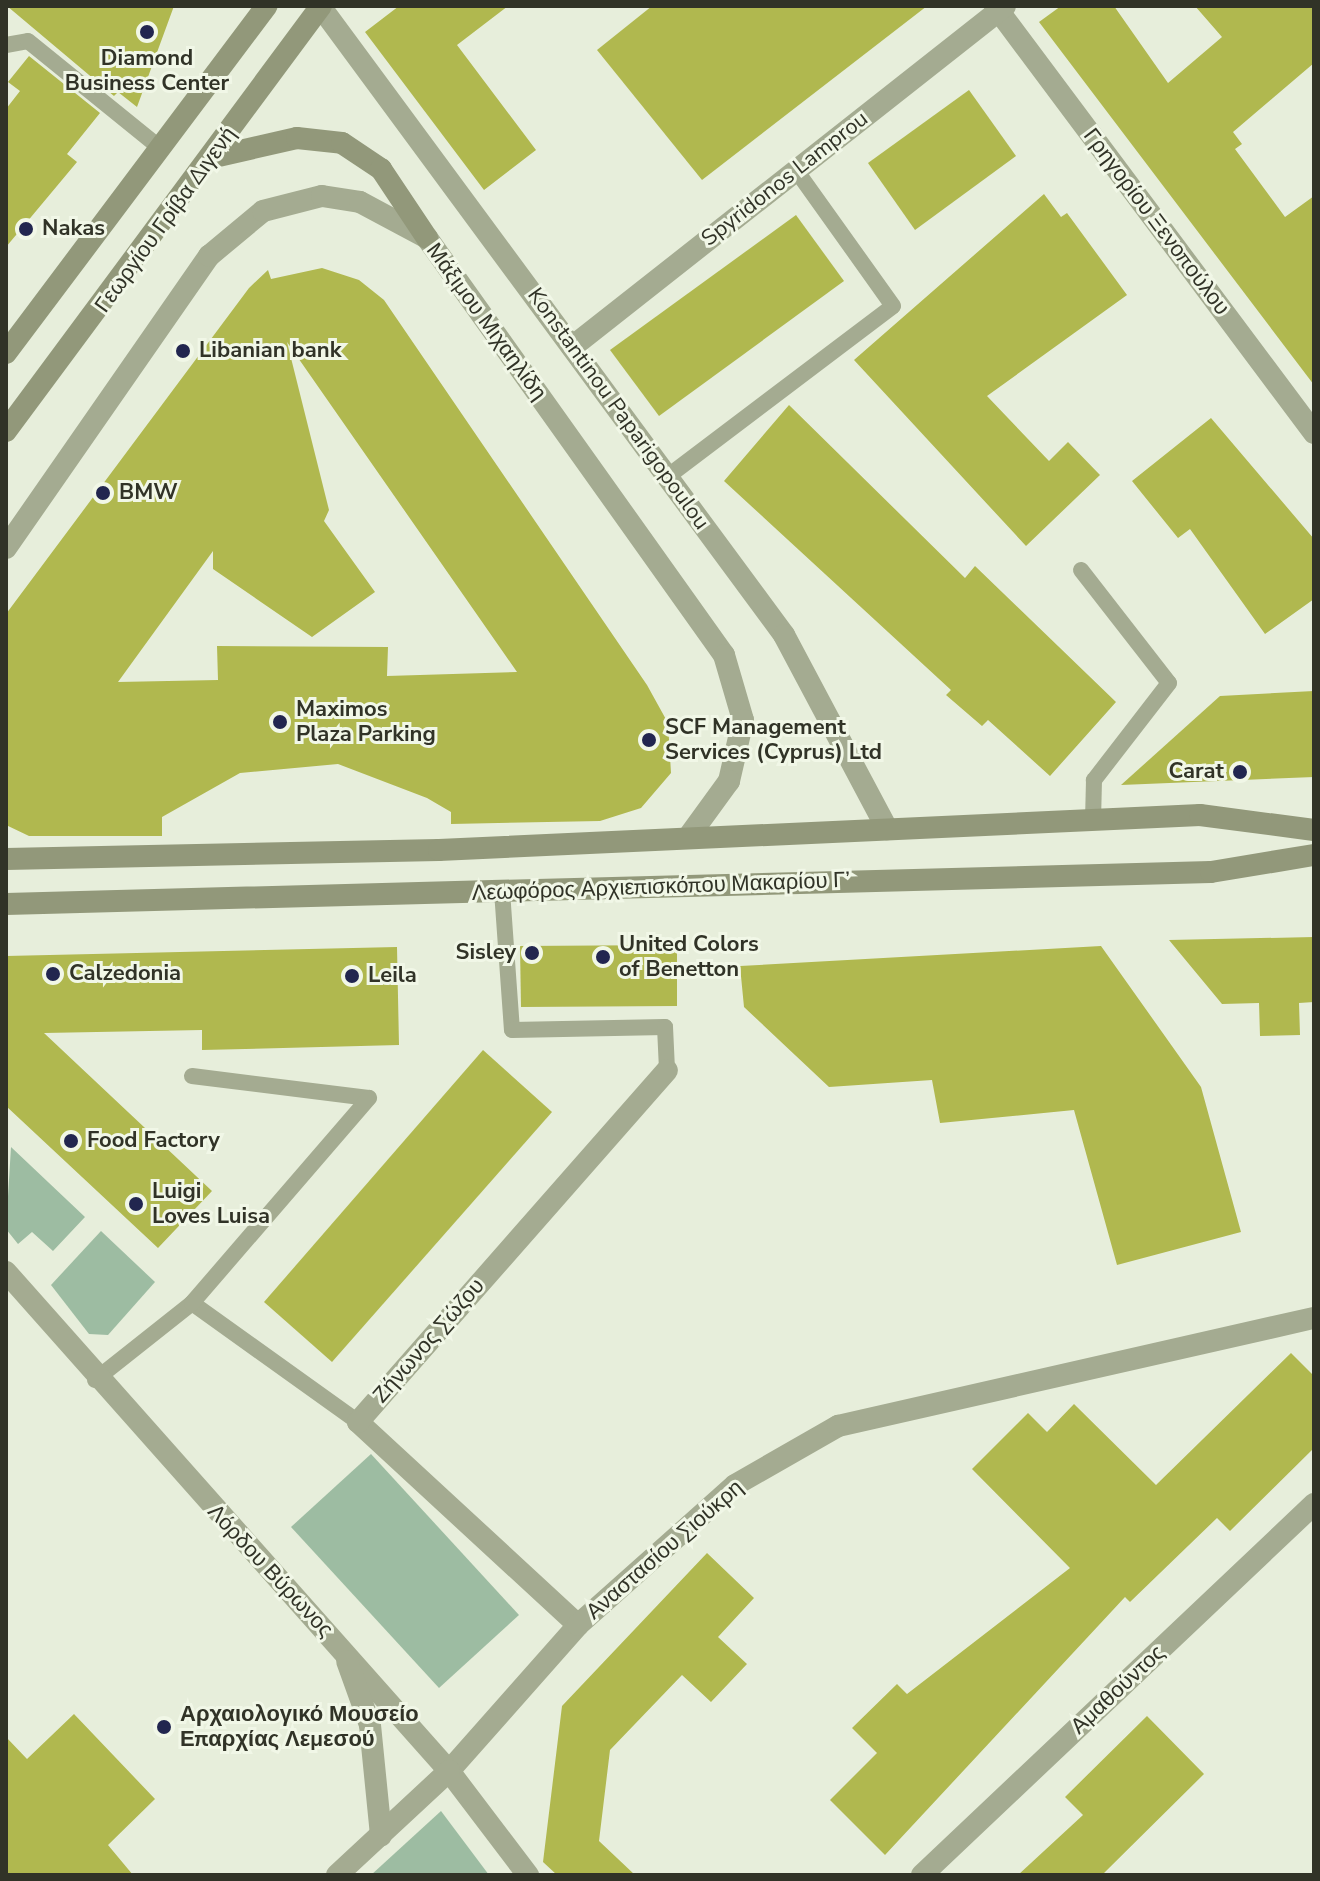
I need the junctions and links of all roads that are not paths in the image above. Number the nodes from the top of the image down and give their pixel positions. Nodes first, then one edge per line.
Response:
1 (267, 6) edge
2 (320, 6) edge
3 (999, 8) edge
4 (6, 45) edge
5 (160, 148) junction
6 (214, 157) junction
7 (796, 170) junction
8 (427, 238) junction
9 (572, 347) junction
10 (6, 353) edge
11 (6, 431) edge
12 (1314, 433) edge
13 (667, 477) junction
14 (6, 548) edge
15 (1081, 570) dead end
16 (1093, 820) junction
17 (887, 829) junction
18 (1314, 830) edge
19 (689, 836) junction
20 (1314, 855) edge
21 (10, 856) edge
22 (502, 891) junction
23 (6, 904) edge
24 (667, 1070) joint
25 (192, 1076) dead end
26 (6, 1272) edge
27 (192, 1303) junction
28 (1314, 1318) edge
29 (95, 1380) junction
30 (358, 1422) junction
31 (1314, 1504) edge
32 (578, 1625) junction
33 (342, 1649) junction
34 (449, 1771) junction
35 (381, 1835) junction
36 (337, 1875) edge
37 (528, 1875) edge
38 (922, 1875) edge

1 - 5 main road, Γεωργίου Γρίβα Διγενή
2 - 6 main road, Γεωργίου Γρίβα Διγενή
2 - 9 street, Konstantinou Paparigopoulou
3 - 7 street, Spyridonos Lamprou
3 - 12 street, Γρηγορίου Ξενοπούλου
4 - 5 lane
5 - 10 main road, Γεωργίου Γρίβα Διγενή
6 - 8 main road
6 - 11 main road, Γεωργίου Γρίβα Διγενή
7 - 9 street, Spyridonos Lamprou
7 - 13 lane
8 - 14 street, Μάξιμου Μιχαηλίδη
8 - 19 street, Μάξιμου Μιχαηλίδη
9 - 13 street, Konstantinou Paparigopoulou
13 - 17 street, Konstantinou Paparigopoulou
15 - 16 lane
16 - 17 main road, Λεωφόρος Αρχιεπισκόπου Μακαρίου Γ’
16 - 18 main road, Λεωφόρος Αρχιεπισκόπου Μακαρίου Γ’
17 - 19 main road, Λεωφόρος Αρχιεπισκόπου Μακαρίου Γ’
19 - 21 main road, Λεωφόρος Αρχιεπισκόπου Μακαρίου Γ’
20 - 22 main road, Λεωφόρος Αρχιεπισκόπου Μακαρίου Γ’
22 - 23 main road, Λεωφόρος Αρχιεπισκόπου Μακαρίου Γ’
22 - 24 lane
24 - 30 street, Ζήνωνος Σώζου
25 - 27 lane
26 - 29 street, Λόρδου Βύρωνος
27 - 29 lane
27 - 30 lane
28 - 32 street, Αναστασίου Σιούκρη
29 - 33 street, Λόρδου Βύρωνος
30 - 32 street, Ζήνωνος Σώζου
31 - 38 street, Αμαθούντος
32 - 34 street, Αναστασίου Σιούκρη
33 - 34 street, Λόρδου Βύρωνος
33 - 35 street
34 - 35 street, Αναστασίου Σιούκρη
34 - 37 street, Λόρδου Βύρωνος
35 - 36 street, Αναστασίου Σιούκρη

